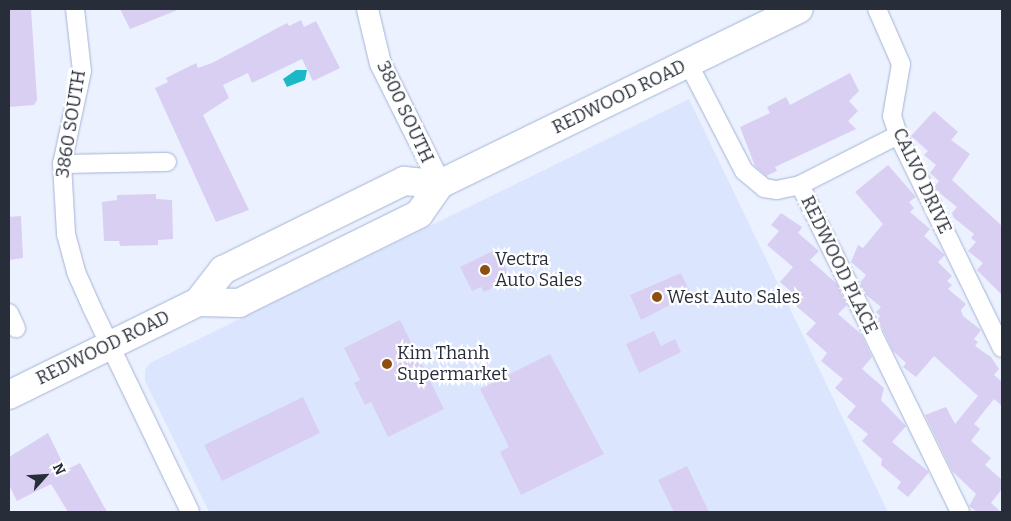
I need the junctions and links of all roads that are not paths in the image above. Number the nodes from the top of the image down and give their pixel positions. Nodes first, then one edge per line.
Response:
1 (75, 9) edge
2 (367, 9) edge
3 (798, 9) edge
4 (877, 9) edge
5 (688, 63) junction
6 (898, 135) junction
7 (166, 162) dead end
8 (62, 164) junction
9 (440, 184) junction
10 (800, 184) junction
11 (198, 302) junction
12 (109, 346) junction
13 (1002, 348) edge
14 (9, 395) edge
15 (190, 512) edge
16 (960, 512) edge

1 - 8 street, 3860 SOUTH
2 - 9 street, 3800 SOUTH
3 - 5 main road, REDWOOD ROAD
4 - 6 street, CALVO DRIVE
5 - 9 main road, REDWOOD ROAD
5 - 10 street, REDWOOD PLACE
6 - 10 street
6 - 13 street, CALVO DRIVE
7 - 8 street
8 - 12 street, 3860 SOUTH
9 - 11 main road, REDWOOD ROAD
9 - 11 main road, REDWOOD ROAD
10 - 16 street, REDWOOD PLACE
11 - 12 main road, REDWOOD ROAD
12 - 14 main road, REDWOOD ROAD
12 - 15 street, 3860 SOUTH

